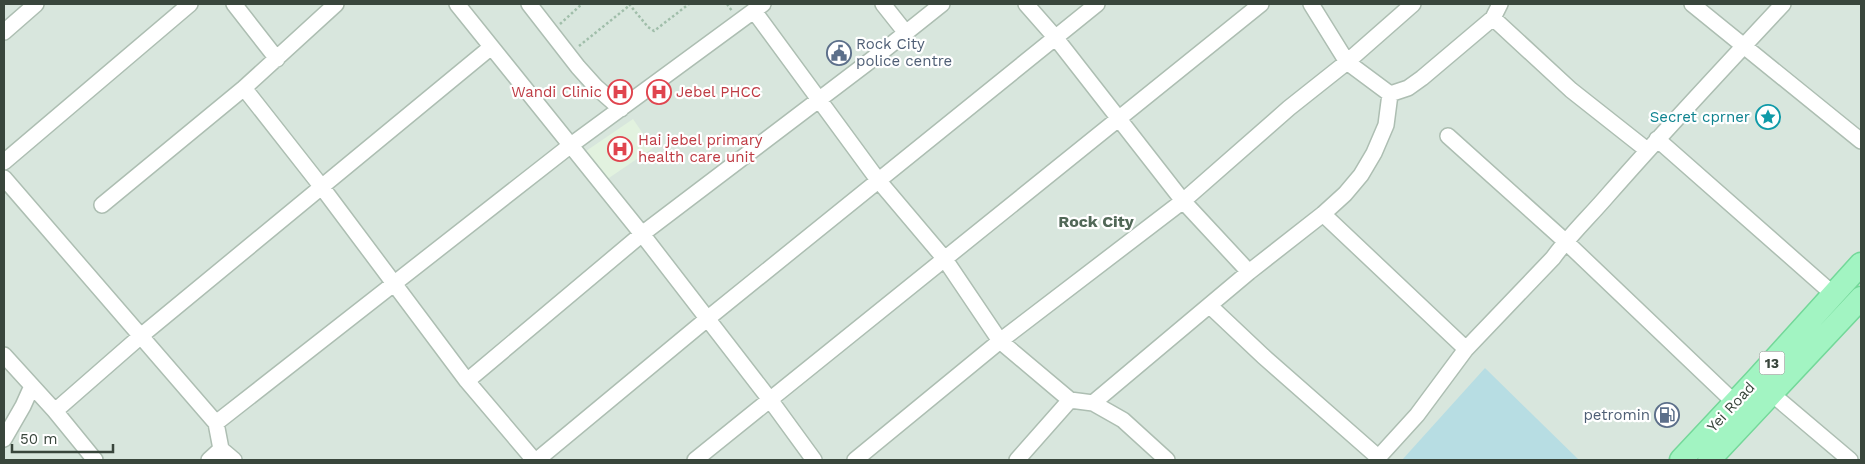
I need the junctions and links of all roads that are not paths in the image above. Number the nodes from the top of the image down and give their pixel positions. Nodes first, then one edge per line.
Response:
1 (36, 4) edge
2 (190, 4) edge
3 (234, 4) edge
4 (336, 4) edge
5 (457, 4) edge
6 (529, 4) edge
7 (883, 4) edge
8 (942, 4) edge
9 (1026, 4) edge
10 (1098, 4) edge
11 (1261, 4) edge
12 (1310, 4) edge
13 (1413, 4) edge
14 (1500, 4) edge
15 (1692, 4) edge
16 (1783, 4) edge
17 (759, 7) edge
18 (1493, 18) junction
19 (4, 32) edge
20 (906, 33) junction
21 (1055, 37) junction
22 (1744, 46) junction
23 (490, 48) junction
24 (277, 58) junction
25 (1347, 62) junction
26 (244, 88) junction
27 (1390, 94) junction
28 (819, 100) junction
29 (621, 109) junction
30 (1119, 118) junction
31 (1448, 136) dead end
32 (1861, 141) edge
33 (1652, 145) junction
34 (571, 146) junction
35 (4, 162) edge
36 (4, 178) edge
37 (878, 180) junction
38 (321, 186) junction
39 (1183, 201) junction
40 (102, 205) dead end
41 (1323, 214) junction
42 (642, 234) junction
43 (1565, 241) junction
44 (944, 258) junction
45 (1861, 264) edge
46 (1249, 272) junction
47 (394, 283) junction
48 (1833, 294) junction
49 (1861, 298) edge
50 (1210, 306) junction
51 (707, 319) junction
52 (142, 335) junction
53 (1000, 341) junction
54 (1466, 349) junction
55 (4, 355) edge
56 (468, 381) junction
57 (32, 386) junction
58 (1772, 394) junction
59 (1070, 400) junction
60 (771, 401) junction
61 (1735, 403) junction
62 (1093, 404) junction
63 (55, 411) junction
64 (216, 423) junction
65 (4, 438) edge
66 (221, 449) junction
67 (1378, 459) edge
68 (96, 460) edge
69 (209, 460) edge
70 (234, 460) edge
71 (536, 460) edge
72 (696, 460) edge
73 (814, 460) edge
74 (855, 460) edge
75 (1017, 460) edge
76 (1168, 460) edge
77 (1681, 460) edge
78 (1709, 460) edge
79 (1850, 460) edge

1 - 19 street
2 - 35 street
3 - 24 street
4 - 24 street
5 - 23 street
6 - 29 street
7 - 20 street
8 - 20 street
9 - 21 street
10 - 21 street
11 - 30 street
12 - 25 street
13 - 25 street
14 - 18 street
15 - 22 street
16 - 22 street
17 - 28 street
17 - 29 street
18 - 27 street
18 - 33 street
20 - 28 street
21 - 30 street
21 - 37 street
22 - 32 street
22 - 33 street
23 - 34 street
23 - 38 street
24 - 26 street
25 - 27 street
25 - 39 street
26 - 38 street
26 - 40 street
27 - 41 street
28 - 37 street
28 - 42 street
29 - 34 street
30 - 39 street
30 - 44 street
31 - 43 street
33 - 43 street
33 - 48 street
34 - 42 street
34 - 47 street
36 - 52 street
37 - 44 street
37 - 51 street
38 - 47 street
38 - 52 street
39 - 46 street
39 - 53 street
41 - 46 street
41 - 54 street
42 - 51 street
42 - 56 street
43 - 54 street
43 - 61 street
44 - 53 street
44 - 60 street
45 - 48 main road, Yei Road / 13
46 - 50 street
47 - 56 street
47 - 64 street
48 - 61 main road, Yei Road / 13
49 - 58 main road, Yei Road
50 - 62 street
50 - 67 street
51 - 60 street
51 - 71 street
52 - 63 street
52 - 64 street
53 - 59 street
53 - 74 street
54 - 67 street
55 - 57 street
56 - 71 street
57 - 63 street
57 - 65 street
58 - 78 main road, Yei Road
58 - 79 street
59 - 62 street
59 - 75 street
60 - 72 street
60 - 73 street
61 - 77 main road, Yei Road / 13
62 - 76 street
63 - 68 street
64 - 66 street
66 - 69 street
66 - 70 street

